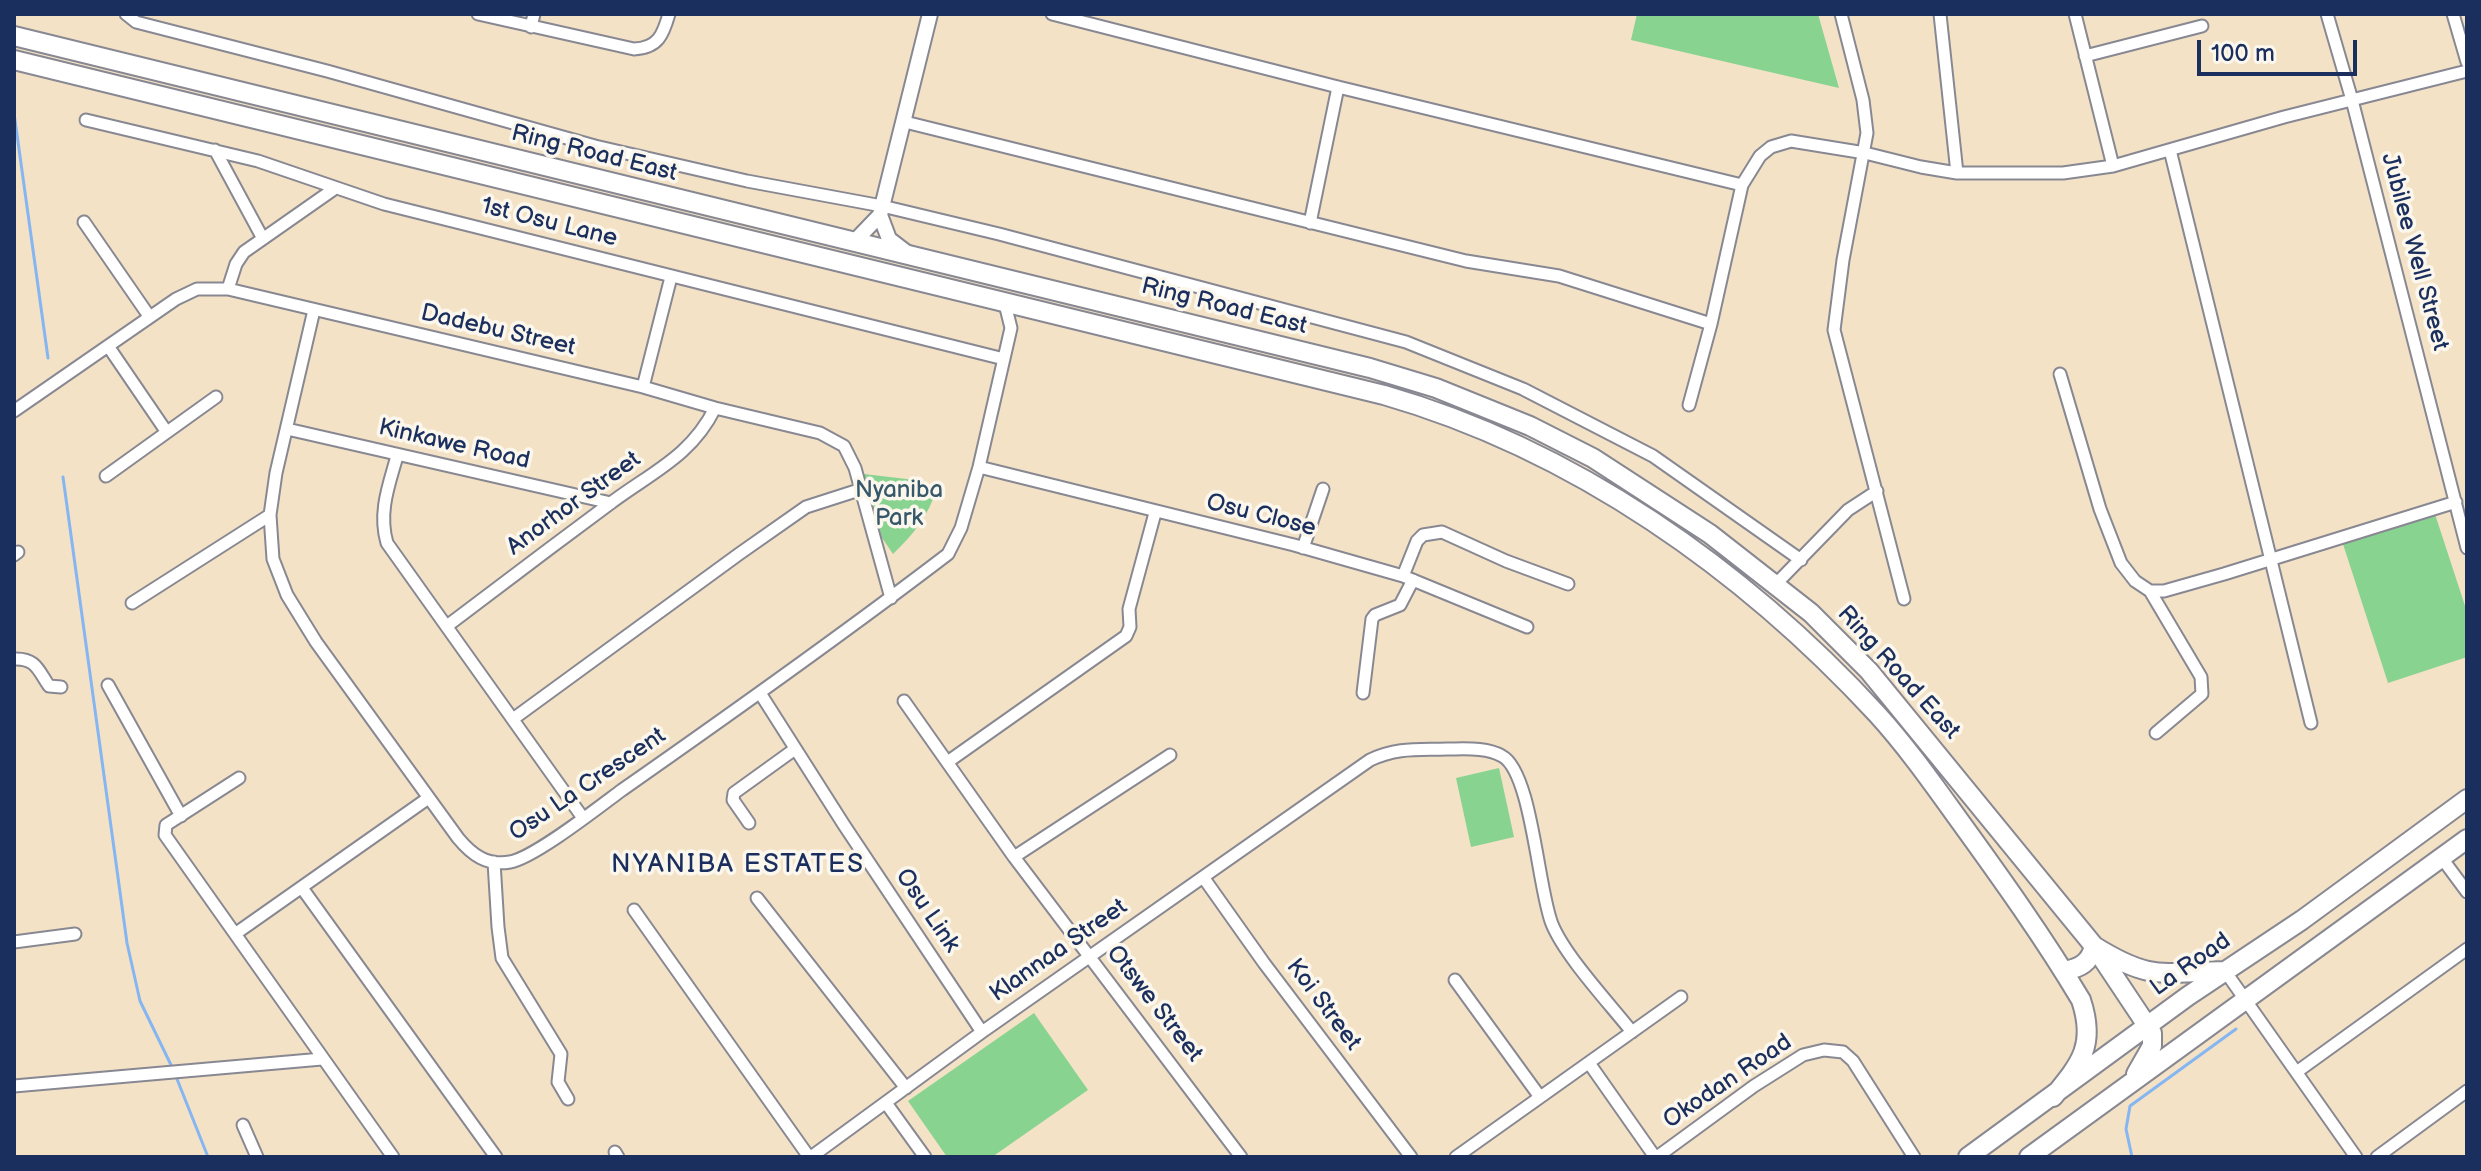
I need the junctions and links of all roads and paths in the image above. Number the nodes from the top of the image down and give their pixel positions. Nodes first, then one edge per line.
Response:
1 (126, 14) edge
2 (478, 14) edge
3 (534, 14) edge
4 (669, 14) edge
5 (930, 14) edge
6 (1052, 14) edge
7 (1841, 14) edge
8 (1940, 14) edge
9 (2075, 14) edge
10 (2327, 14) edge
11 (2453, 14) edge
12 (2202, 26) dead end
13 (531, 27) junction
14 (14, 36) edge
15 (2085, 56) junction
16 (14, 60) edge
17 (2467, 62) edge
18 (2467, 71) edge
19 (200, 83) junction
20 (1338, 87) junction
21 (2352, 100) junction
22 (194, 105) junction
23 (86, 120) dead end
24 (905, 122) junction
25 (215, 150) junction
26 (2170, 150) junction
27 (1865, 153) junction
28 (2113, 166) junction
29 (1957, 173) junction
30 (1742, 185) junction
31 (334, 189) junction
32 (881, 210) junction
33 (84, 222) dead end
34 (1310, 223) junction
35 (262, 237) junction
36 (855, 241) junction
37 (907, 253) junction
38 (671, 277) junction
39 (228, 289) junction
40 (1005, 304) junction
41 (314, 310) junction
42 (1032, 310) junction
43 (149, 316) junction
44 (1711, 324) junction
45 (1011, 328) junction
46 (108, 346) junction
47 (1004, 359) junction
48 (2060, 374) dead end
49 (643, 387) junction
50 (216, 397) dead end
51 (1689, 405) dead end
52 (715, 408) junction
53 (14, 411) edge
54 (287, 429) junction
55 (166, 431) junction
56 (397, 456) junction
57 (979, 467) junction
58 (106, 476) dead end
59 (1621, 476) junction
60 (862, 489) junction
61 (1323, 489) dead end
62 (1877, 491) junction
63 (1610, 496) junction
64 (2456, 502) junction
65 (611, 503) junction
66 (1155, 513) junction
67 (270, 515) junction
68 (1303, 548) junction
69 (2467, 548) edge
70 (2269, 559) junction
71 (1801, 560) junction
72 (1408, 578) junction
73 (1568, 584) dead end
74 (1775, 585) junction
75 (2150, 591) junction
76 (891, 598) junction
77 (1904, 599) dead end
78 (132, 603) dead end
79 (447, 626) junction
80 (1527, 627) dead end
81 (14, 659) edge
82 (108, 685) dead end
83 (61, 687) dead end
84 (760, 693) junction
85 (1363, 693) dead end
86 (904, 701) dead end
87 (513, 719) junction
88 (2311, 723) dead end
89 (2156, 733) dead end
90 (795, 749) junction
91 (1170, 755) dead end
92 (949, 761) junction
93 (239, 778) dead end
94 (427, 799) junction
95 (2467, 799) edge
96 (181, 816) junction
97 (583, 818) junction
98 (749, 823) dead end
99 (2467, 839) edge
100 (1014, 857) junction
101 (2441, 857) junction
102 (494, 862) junction
103 (1203, 877) junction
104 (302, 888) junction
105 (2467, 892) edge
106 (757, 898) dead end
107 (634, 910) dead end
108 (75, 934) dead end
109 (235, 934) junction
110 (14, 942) edge
111 (2094, 946) junction
112 (2467, 949) edge
113 (1090, 957) junction
114 (2064, 971) junction
115 (2225, 971) junction
116 (1455, 980) dead end
117 (1681, 997) dead end
118 (2246, 1000) junction
119 (2147, 1027) junction
120 (982, 1032) junction
121 (1632, 1032) junction
122 (322, 1059) junction
123 (1589, 1063) junction
124 (2298, 1071) junction
125 (2129, 1084) junction
126 (14, 1086) edge
127 (906, 1088) junction
128 (2467, 1091) edge
129 (1540, 1097) junction
130 (2053, 1097) junction
131 (568, 1099) dead end
132 (886, 1103) junction
133 (243, 1125) dead end
134 (257, 1157) edge
135 (393, 1157) edge
136 (496, 1157) edge
137 (810, 1157) edge
138 (925, 1157) edge
139 (1241, 1157) edge
140 (1411, 1157) edge
141 (1456, 1157) edge
142 (1656, 1157) edge
143 (1914, 1157) edge
144 (1968, 1157) edge
145 (2029, 1157) edge
146 (2356, 1157) edge
147 (2377, 1157) edge

1 - 32 street
2 - 13 street
3 - 13 street
4 - 13 street
5 - 24 street
6 - 20 street
7 - 27 street
8 - 29 street
9 - 15 street
10 - 21 street, Jubilee Well Street
11 - 17 street
12 - 15 street
14 - 19 main road, Ring Road East
15 - 28 street
16 - 22 main road, Ring Road East
18 - 21 street
19 - 22 main road
19 - 36 main road, Ring Road East
20 - 30 street
20 - 34 street
21 - 26 street
21 - 64 street, Jubilee Well Street
22 - 40 main road, Ring Road East
23 - 25 street, 1st Osu Lane
24 - 32 street
24 - 34 street
25 - 31 street, 1st Osu Lane
25 - 35 street
26 - 28 street
26 - 70 street
27 - 29 street
27 - 30 street
27 - 62 street
28 - 29 street
30 - 44 street
31 - 35 street
31 - 38 street, 1st Osu Lane
32 - 36 street
32 - 37 street
32 - 71 street
33 - 43 street
34 - 44 street
35 - 39 street
36 - 37 main road, Ring Road East
37 - 59 main road, Ring Road East
38 - 47 street, 1st Osu Lane
38 - 49 street
39 - 41 street, Dadebu Street
39 - 43 street, Dadebu Street
40 - 42 main road, Ring Road East
40 - 45 street, Osu La Crescent
41 - 49 street, Dadebu Street
41 - 54 street, Osu La Crescent
42 - 45 street
42 - 63 main road, Ring Road East
43 - 46 street, Dadebu Street
44 - 51 street
45 - 47 street, Osu La Crescent
46 - 53 street, Dadebu Street
46 - 55 street
47 - 57 street, Osu La Crescent
48 - 75 street
49 - 52 street, Dadebu Street
50 - 55 street
52 - 60 street, Dadebu Street
52 - 65 street, Anorhor Street
54 - 56 street, Kinkawe Road
54 - 67 street, Osu La Crescent
55 - 58 street
56 - 65 street, Kinkawe Road
56 - 79 street
57 - 66 street, Osu Close
57 - 76 street, Osu La Crescent
59 - 63 main road
59 - 74 main road, Ring Road East
60 - 76 street, Dadebu Street
60 - 87 street
61 - 68 street
62 - 71 street
62 - 77 street
63 - 114 main road, Ring Road East
64 - 69 street, Jubilee Well Street
64 - 70 street
65 - 79 street, Anorhor Street
66 - 68 street, Osu Close
66 - 92 street
67 - 78 street
67 - 94 street, Osu La Crescent
68 - 72 street, Osu Close
70 - 75 street
70 - 88 street
71 - 74 street
72 - 73 street
72 - 80 street, Osu Close
72 - 85 street
74 - 111 main road, Ring Road East
75 - 89 street
76 - 84 street, Osu La Crescent
79 - 87 street
81 - 83 street
82 - 96 street
84 - 90 street, Osu Link
84 - 97 street, Osu La Crescent
86 - 92 street, Otswe Street
87 - 97 street
90 - 98 street
90 - 120 street, Osu Link
91 - 100 street
92 - 100 street, Otswe Street
93 - 96 street
94 - 102 street, Osu La Crescent
94 - 104 street
95 - 115 main road, La Road
96 - 109 street
97 - 102 street, Osu La Crescent
99 - 101 main road
100 - 113 street, Otswe Street
101 - 105 street
101 - 118 main road
102 - 131 street
103 - 113 street, Klannaa Street
103 - 121 street, Klannaa Street
103 - 140 street, Koi Street
104 - 109 street
104 - 136 street
106 - 127 street
107 - 137 street
108 - 110 street
109 - 122 street
111 - 114 main road
111 - 115 main road, Ring Road East
111 - 119 main road
112 - 124 street
113 - 120 street, Klannaa Street
113 - 139 street, Otswe Street
114 - 130 main road, Ring Road East
115 - 118 street
115 - 119 main road, La Road
116 - 129 street
117 - 121 street
118 - 124 street
118 - 125 main road
119 - 125 main road
119 - 130 main road, La Road
120 - 127 street, Klannaa Street
121 - 123 street
122 - 126 street
122 - 135 street
123 - 129 street
123 - 142 street
124 - 146 street
125 - 145 main road
127 - 132 street, Klannaa Street
128 - 147 street
129 - 141 street
130 - 144 main road, La Road
132 - 137 street, Klannaa Street
132 - 138 street
133 - 134 street
142 - 143 street, Okodan Road

